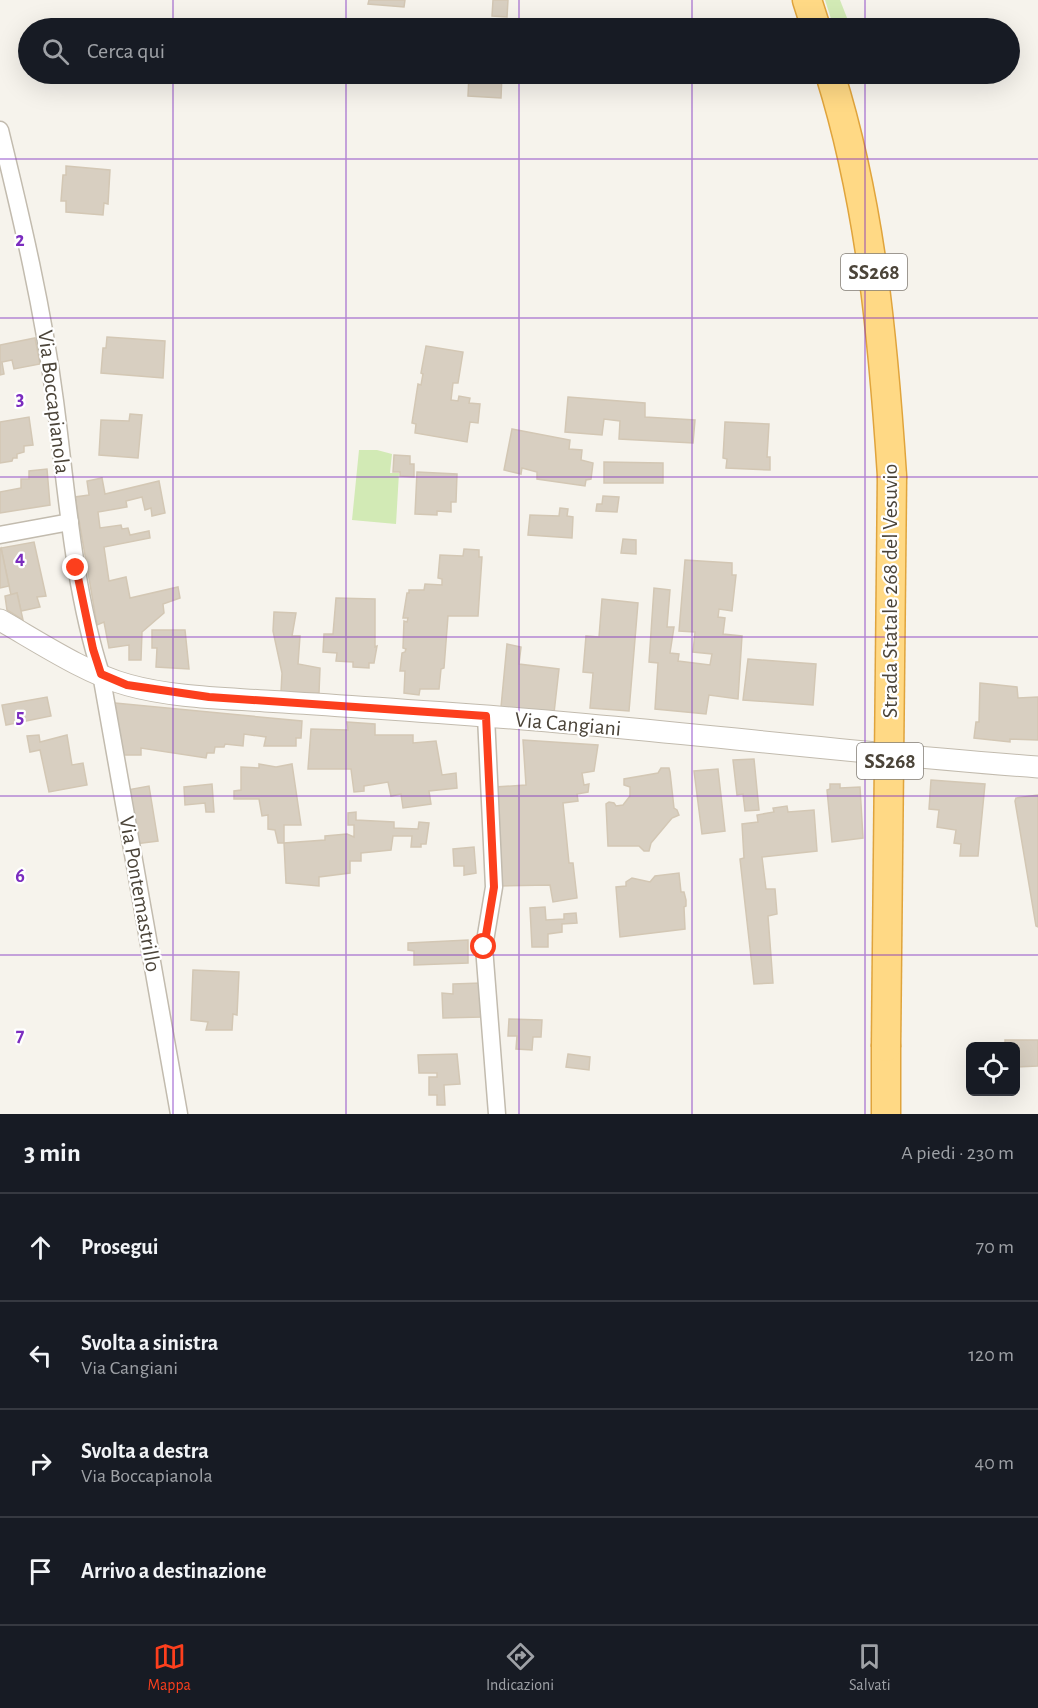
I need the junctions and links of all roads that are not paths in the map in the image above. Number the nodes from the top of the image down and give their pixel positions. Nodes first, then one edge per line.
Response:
1 (807, 0) edge
2 (813, 18) edge
3 (833, 84) edge
4 (0, 130) edge
5 (70, 522) junction
6 (0, 535) edge
7 (0, 620) edge
8 (101, 674) junction
9 (486, 716) junction
10 (1038, 766) edge
11 (179, 1114) edge
12 (497, 1114) edge
13 (886, 1114) edge

1 - 2 highway
3 - 13 highway, Strada Statale 268 del Vesuvio / SS268, bridge
4 - 5 street, Via Boccapianola
5 - 6 street
5 - 8 street, Via Boccapianola
7 - 8 street, Via Cangiani
8 - 9 street, Via Cangiani
8 - 11 street, Via Pontemastrillo
9 - 10 street, Via Cangiani
9 - 12 street

